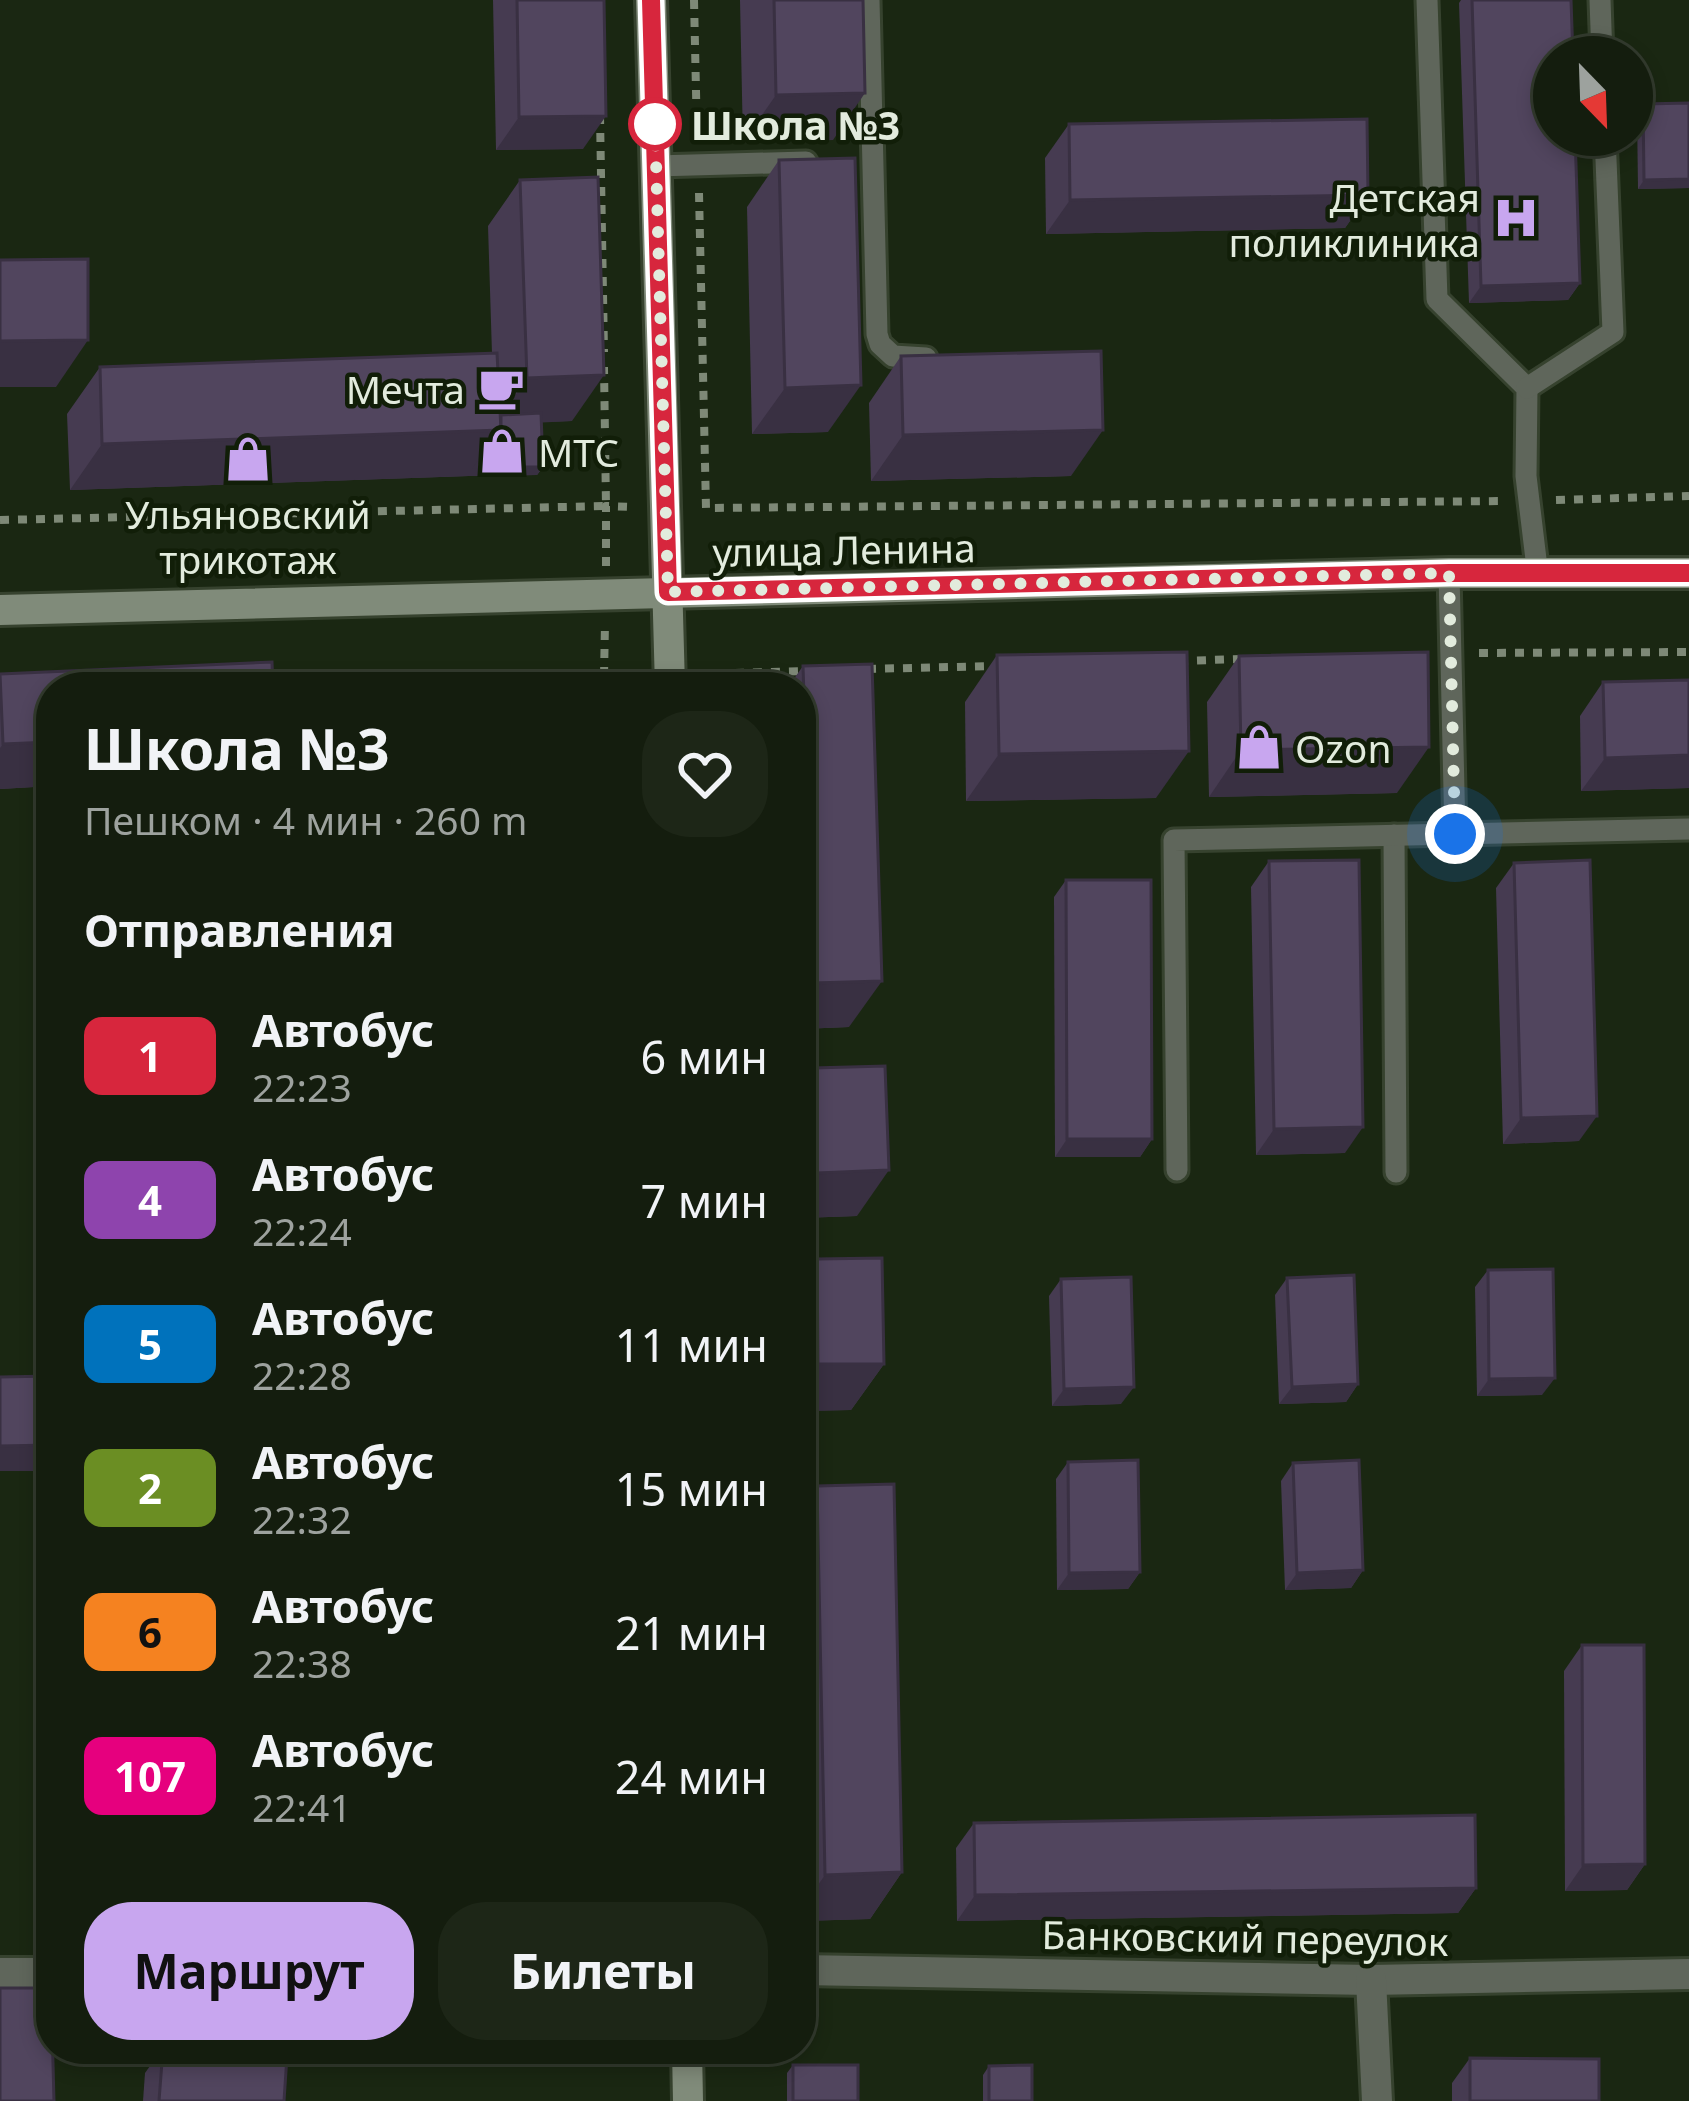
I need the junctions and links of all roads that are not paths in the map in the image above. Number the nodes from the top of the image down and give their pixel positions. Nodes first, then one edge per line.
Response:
1 (651, 0) edge
2 (869, 0) edge
3 (1427, 0) edge
4 (1600, 0) edge
5 (1601, 36) edge
6 (1606, 156) edge
7 (851, 161) junction
8 (656, 166) junction
9 (951, 357) edge
10 (1527, 388) junction
11 (1449, 573) junction
12 (1689, 573) edge
13 (1538, 576) junction
14 (668, 592) junction
15 (0, 610) edge
16 (670, 672) edge
17 (1689, 830) edge
18 (1455, 834) junction
19 (1394, 835) junction
20 (1177, 1170) dead end
21 (1396, 1172) dead end
22 (816, 1970) edge
23 (0, 1973) edge
24 (36, 1973) edge
25 (1689, 1974) edge
26 (1371, 1980) junction
27 (687, 2064) edge
28 (688, 2101) edge
29 (1377, 2101) edge

1 - 8 main road
2 - 7 lane
3 - 10 lane
4 - 5 lane
6 - 10 lane
7 - 8 lane
7 - 9 lane
8 - 14 main road
10 - 13 lane
11 - 13 main road, улица Ленина
11 - 14 main road, улица Ленина
11 - 18 lane
12 - 13 main road, улица Ленина
14 - 15 main road, улица Ленина
14 - 16 main road
17 - 18 lane
18 - 19 lane
19 - 20 lane
19 - 21 lane
22 - 26 street, Банковский переулок
23 - 24 street
25 - 26 street, Банковский переулок
26 - 29 street
27 - 28 main road

